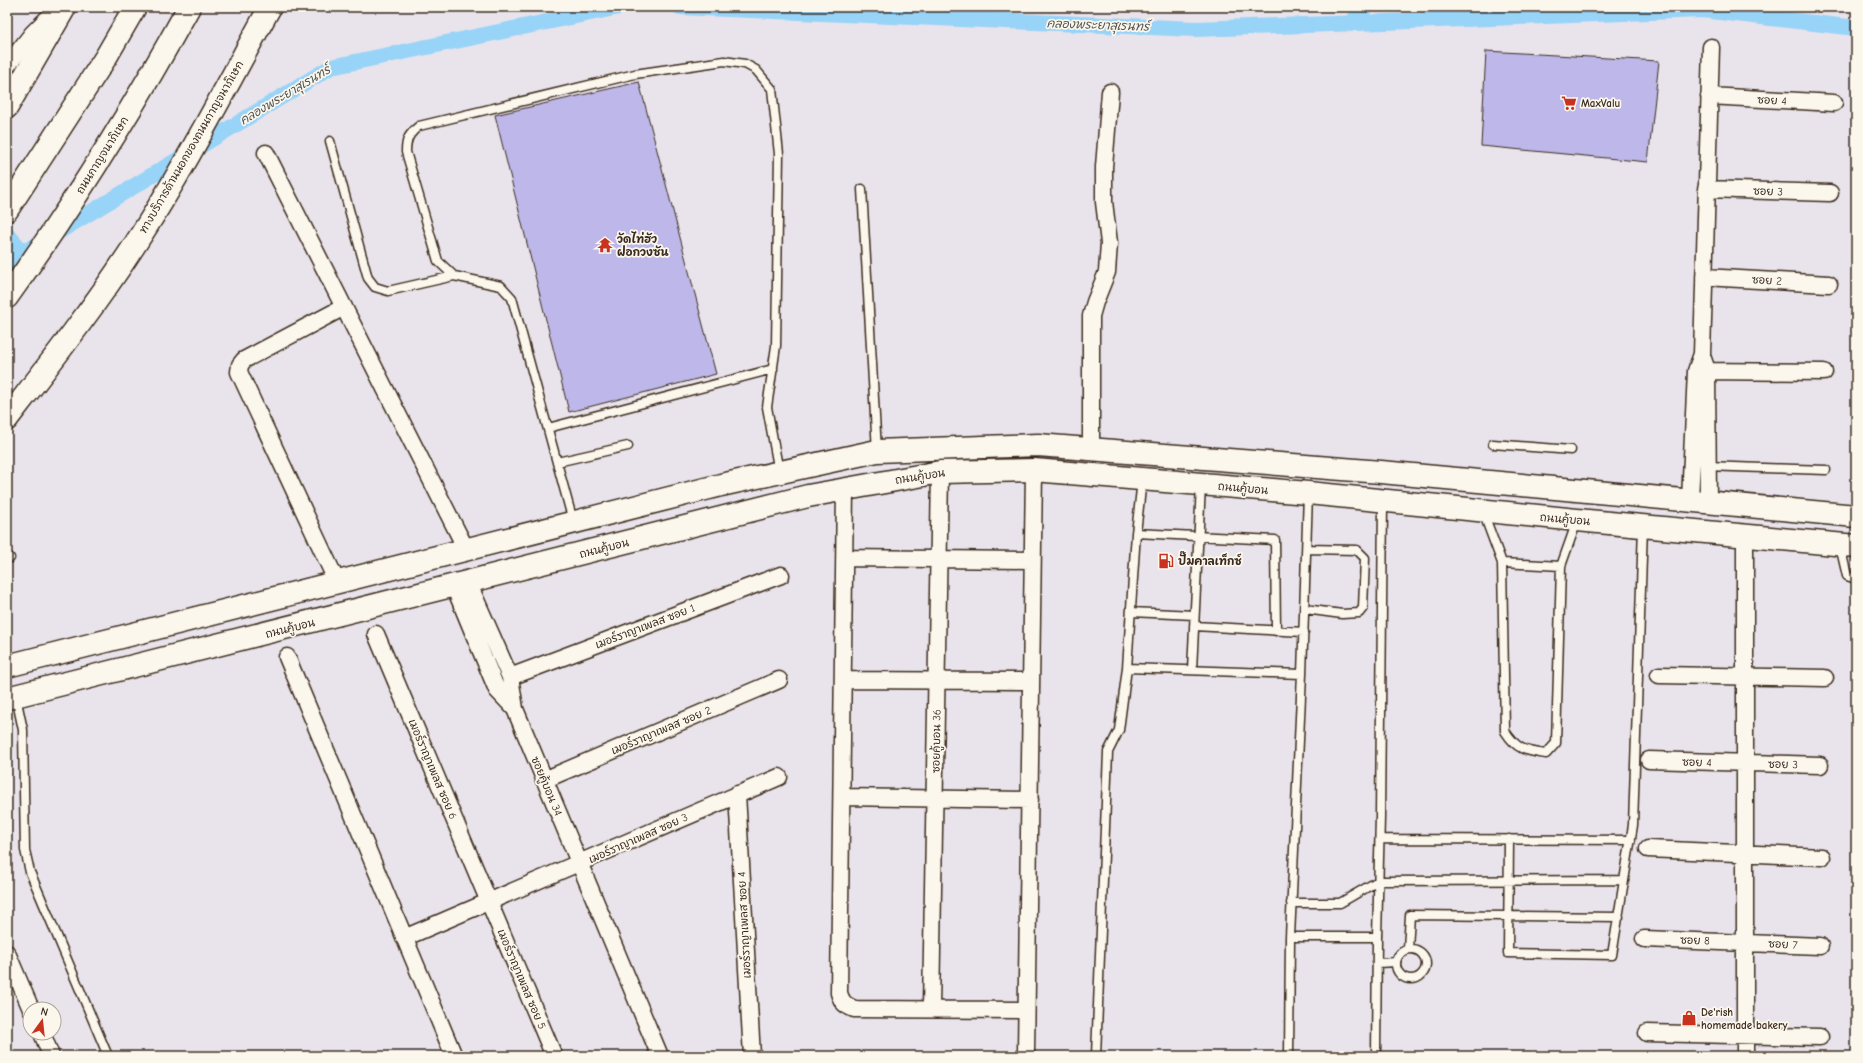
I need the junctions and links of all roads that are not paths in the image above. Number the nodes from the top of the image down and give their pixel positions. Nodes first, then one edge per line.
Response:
1 (60, 7) edge
2 (65, 7) edge
3 (135, 7) edge
4 (189, 7) edge
5 (270, 7) edge
6 (1711, 47) dead end
7 (7, 66) edge
8 (1110, 92) dead end
9 (1709, 96) junction
10 (12, 99) edge
11 (1834, 103) dead end
12 (330, 140) dead end
13 (266, 153) dead end
14 (862, 189) dead end
15 (1706, 189) junction
16 (1830, 194) dead end
17 (7, 210) edge
18 (454, 276) junction
19 (1704, 277) junction
20 (1829, 284) dead end
21 (7, 297) edge
22 (344, 307) junction
23 (773, 369) junction
24 (1702, 370) junction
25 (1824, 372) dead end
26 (7, 419) edge
27 (548, 428) junction
28 (1493, 444) dead end
29 (628, 446) dead end
30 (1091, 449) junction
31 (1572, 450) dead end
32 (877, 452) junction
33 (557, 462) junction
34 (1278, 464) junction
35 (1692, 466) junction
36 (1708, 466) junction
37 (1034, 470) junction
38 (1826, 470) dead end
39 (780, 472) junction
40 (940, 472) junction
41 (1142, 480) junction
42 (1201, 484) junction
43 (845, 489) junction
44 (1276, 491) junction
45 (1308, 493) junction
46 (1383, 501) junction
47 (1699, 501) junction
48 (1483, 511) junction
49 (1856, 516) edge
50 (1577, 520) junction
51 (573, 522) junction
52 (1643, 527) junction
53 (1136, 533) junction
54 (1198, 535) junction
55 (1746, 536) junction
56 (1848, 545) edge
57 (466, 549) junction
58 (1307, 549) junction
59 (845, 558) junction
60 (938, 559) junction
61 (1032, 560) junction
62 (1502, 563) junction
63 (1560, 566) junction
64 (781, 574) dead end
65 (1856, 580) edge
66 (337, 582) junction
67 (461, 584) junction
68 (1305, 609) junction
69 (1131, 612) junction
70 (1194, 615) junction
71 (1194, 626) junction
72 (1276, 630) junction
73 (1304, 632) junction
74 (376, 634) dead end
75 (287, 657) dead end
76 (7, 666) edge
77 (1127, 668) junction
78 (1192, 670) junction
79 (1302, 674) junction
80 (1659, 675) dead end
81 (1746, 676) junction
82 (510, 677) junction
83 (1825, 678) dead end
84 (779, 680) dead end
85 (843, 680) junction
86 (937, 681) junction
87 (1031, 681) junction
88 (11, 697) edge
89 (515, 708) junction
90 (1649, 760) dead end
91 (1746, 764) junction
92 (1820, 765) dead end
93 (778, 777) dead end
94 (544, 780) junction
95 (737, 794) junction
96 (842, 797) junction
97 (935, 797) junction
98 (1030, 800) junction
99 (1380, 839) junction
100 (1509, 839) junction
101 (1631, 840) junction
102 (1648, 849) dead end
103 (1745, 854) junction
104 (1822, 857) dead end
105 (579, 864) junction
106 (1624, 880) junction
107 (1509, 881) junction
108 (1378, 882) junction
109 (489, 903) junction
110 (1291, 903) junction
111 (1508, 917) junction
112 (1619, 917) junction
113 (1290, 937) junction
114 (1377, 937) junction
115 (404, 938) junction
116 (1644, 939) dead end
117 (1745, 942) junction
118 (1820, 946) dead end
119 (1408, 949) junction
120 (7, 953) edge
121 (1396, 962) junction
122 (1378, 964) junction
123 (28, 1001) edge
124 (931, 1009) junction
125 (1026, 1010) junction
126 (1647, 1033) dead end
127 (1745, 1035) junction
128 (1820, 1037) dead end
129 (45, 1041) edge
130 (1026, 1052) dead end
131 (52, 1056) edge
132 (108, 1056) edge
133 (454, 1056) edge
134 (554, 1056) edge
135 (660, 1056) edge
136 (752, 1056) edge
137 (1096, 1056) edge
138 (1290, 1056) edge
139 (1376, 1056) edge
140 (1745, 1056) edge

1 - 7 street
2 - 10 main road
3 - 17 main road
4 - 21 main road, ถนนกาญจนาภิเษก
5 - 26 main road, ทางบริการด้านนอกของถนนกาญจนาภิเษก
6 - 9 street
8 - 30 street
9 - 11 street, ซอย 4
9 - 15 street
12 - 18 lane
13 - 22 street
14 - 32 lane
15 - 16 street, ซอย 3
15 - 19 street
18 - 23 lane
18 - 27 lane
19 - 20 street, ซอย 2
19 - 24 street
22 - 57 street
22 - 66 street
23 - 27 lane
23 - 39 lane
24 - 25 street
24 - 35 street
24 - 36 street
27 - 33 lane
28 - 31 lane
29 - 33 lane
30 - 32 main road
30 - 34 main road
32 - 39 main road
33 - 51 lane
34 - 44 main road
34 - 47 main road
35 - 36 lane
35 - 47 street
36 - 38 lane
36 - 47 street
37 - 40 main road, ถนนคู้บอน
37 - 41 main road, ถนนคู้บอน
37 - 61 street
39 - 51 main road
40 - 43 main road, ถนนคู้บอน
40 - 60 street, ซอยคู้บอน 36
41 - 42 main road, ถนนคู้บอน
41 - 53 lane
42 - 44 main road, ถนนคู้บอน
42 - 54 lane
43 - 59 street
43 - 67 main road, ถนนคู้บอน
44 - 45 main road, ถนนคู้บอน
45 - 46 main road, ถนนคู้บอน
45 - 58 lane
46 - 48 main road, ถนนคู้บอน
46 - 99 lane
47 - 49 main road
48 - 50 main road, ถนนคู้บอน
48 - 62 lane
50 - 52 main road, ถนนคู้บอน
50 - 63 lane
51 - 57 main road
52 - 55 main road, ถนนคู้บอน
52 - 101 lane
53 - 54 lane
53 - 69 lane
54 - 70 lane
54 - 72 lane
55 - 56 main road, ถนนคู้บอน
55 - 81 street
56 - 65 lane
57 - 66 main road
58 - 68 lane
58 - 68 lane
59 - 60 street
59 - 85 street
60 - 61 street
60 - 86 street, ซอยคู้บอน 36
61 - 87 street
62 - 63 lane
62 - 63 lane
64 - 82 street, เมอร์ราญาเพลส ซอย 1
66 - 76 main road
67 - 82 street, ซอยคู้บอน 34
67 - 88 main road, ถนนคู้บอน
67 - 89 street, ซอยคู้บอน 34
68 - 73 lane
69 - 70 lane
69 - 77 lane
70 - 71 lane
71 - 72 lane
71 - 78 lane
72 - 73 lane
73 - 79 lane
74 - 109 street, เมอร์ราญาเพลส ซอย 6
75 - 115 street
77 - 78 lane
77 - 137 lane
78 - 79 lane
79 - 110 lane
80 - 81 street
81 - 83 street
81 - 91 street
82 - 89 street, ซอยคู้บอน 34
84 - 94 street, เมอร์ราญาเพลส ซอย 2
85 - 86 street
85 - 96 street
86 - 87 street
86 - 97 street, ซอยคู้บอน 36
87 - 98 street
88 - 132 lane
89 - 94 street, ซอยคู้บอน 34
90 - 91 street, ซอย 4
91 - 92 street, ซอย 3
91 - 103 street
93 - 95 street, เมอร์ราญาเพลส ซอย 3
94 - 105 street, ซอยคู้บอน 34
95 - 105 street, เมอร์ราญาเพลส ซอย 3
95 - 136 street, เมอร์ราญาเพลส ซอย 4
96 - 97 street
96 - 124 street
97 - 98 street
97 - 124 street, ซอยคู้บอน 36
98 - 125 street
99 - 100 lane
99 - 108 lane
100 - 101 lane
100 - 107 lane
101 - 106 lane
102 - 103 street
103 - 104 street
103 - 117 street
105 - 109 street
105 - 135 street, เมอร์ราญาเพลส ซอย 3
106 - 107 lane
106 - 112 lane
107 - 108 lane
107 - 111 lane
108 - 110 lane
108 - 114 lane
109 - 115 street
109 - 134 street, เมอร์ราญาเพลส ซอย 5
110 - 113 lane
111 - 112 lane
111 - 112 lane
111 - 119 lane
113 - 114 lane
113 - 138 lane
114 - 122 lane
115 - 133 street
116 - 117 street, ซอย 8
117 - 118 street, ซอย 7
117 - 127 street
119 - 121 lane
119 - 121 lane
120 - 123 street
121 - 122 lane
122 - 139 lane
124 - 125 street
125 - 130 street
126 - 127 street
127 - 128 street
127 - 140 street
129 - 131 street

